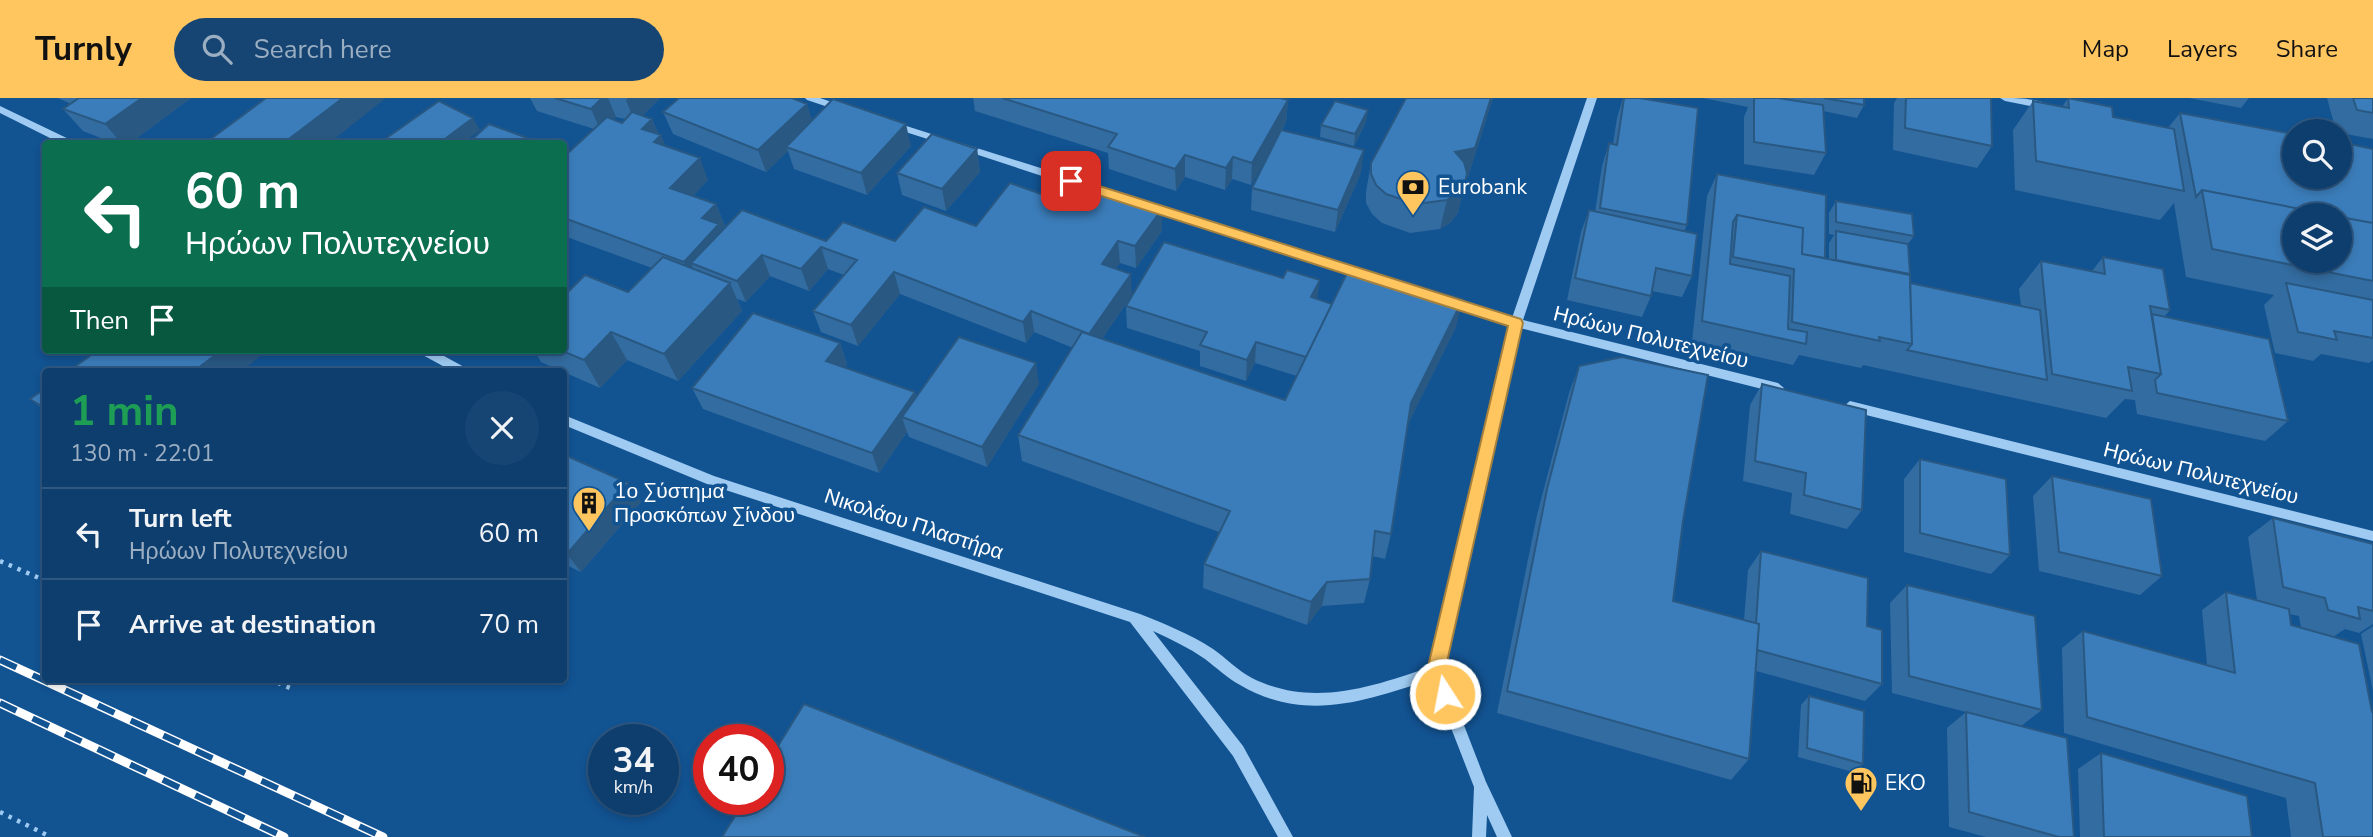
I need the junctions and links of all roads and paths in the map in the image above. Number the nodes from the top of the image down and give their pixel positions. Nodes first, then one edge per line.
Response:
1 (810, 98) edge
2 (1592, 98) edge
3 (2005, 98) edge
4 (2060, 108) edge
5 (0, 109) edge
6 (850, 111) edge
7 (877, 119) edge
8 (63, 140) edge
9 (1116, 196) edge
10 (1129, 200) edge
11 (1369, 276) edge
12 (1436, 298) edge
13 (1516, 323) junction
14 (430, 354) edge
15 (456, 368) edge
16 (1797, 393) edge
17 (1837, 403) edge
18 (567, 421) edge
19 (2373, 536) edge
20 (0, 561) edge
21 (42, 579) edge
22 (1135, 618) junction
23 (1436, 671) junction
24 (278, 683) edge
25 (290, 688) dead end
26 (1480, 785) junction
27 (0, 812) edge
28 (51, 837) edge
29 (1286, 837) edge
30 (1479, 837) edge
31 (1505, 837) edge

1 - 6 street
2 - 13 street
3 - 4 street
5 - 8 street
7 - 9 street
10 - 11 street
12 - 13 street, Ηρώων Πολυτεχνείου
13 - 16 street, Ηρώων Πολυτεχνείου
13 - 23 street
14 - 15 street
17 - 19 street, Ηρώων Πολυτεχνείου
18 - 22 street, Νικολάου Πλαστήρα
20 - 21 path
22 - 23 street, Νικολάου Πλαστήρα
22 - 29 street
23 - 26 street
24 - 25 path
26 - 30 street
26 - 31 street
27 - 28 path

